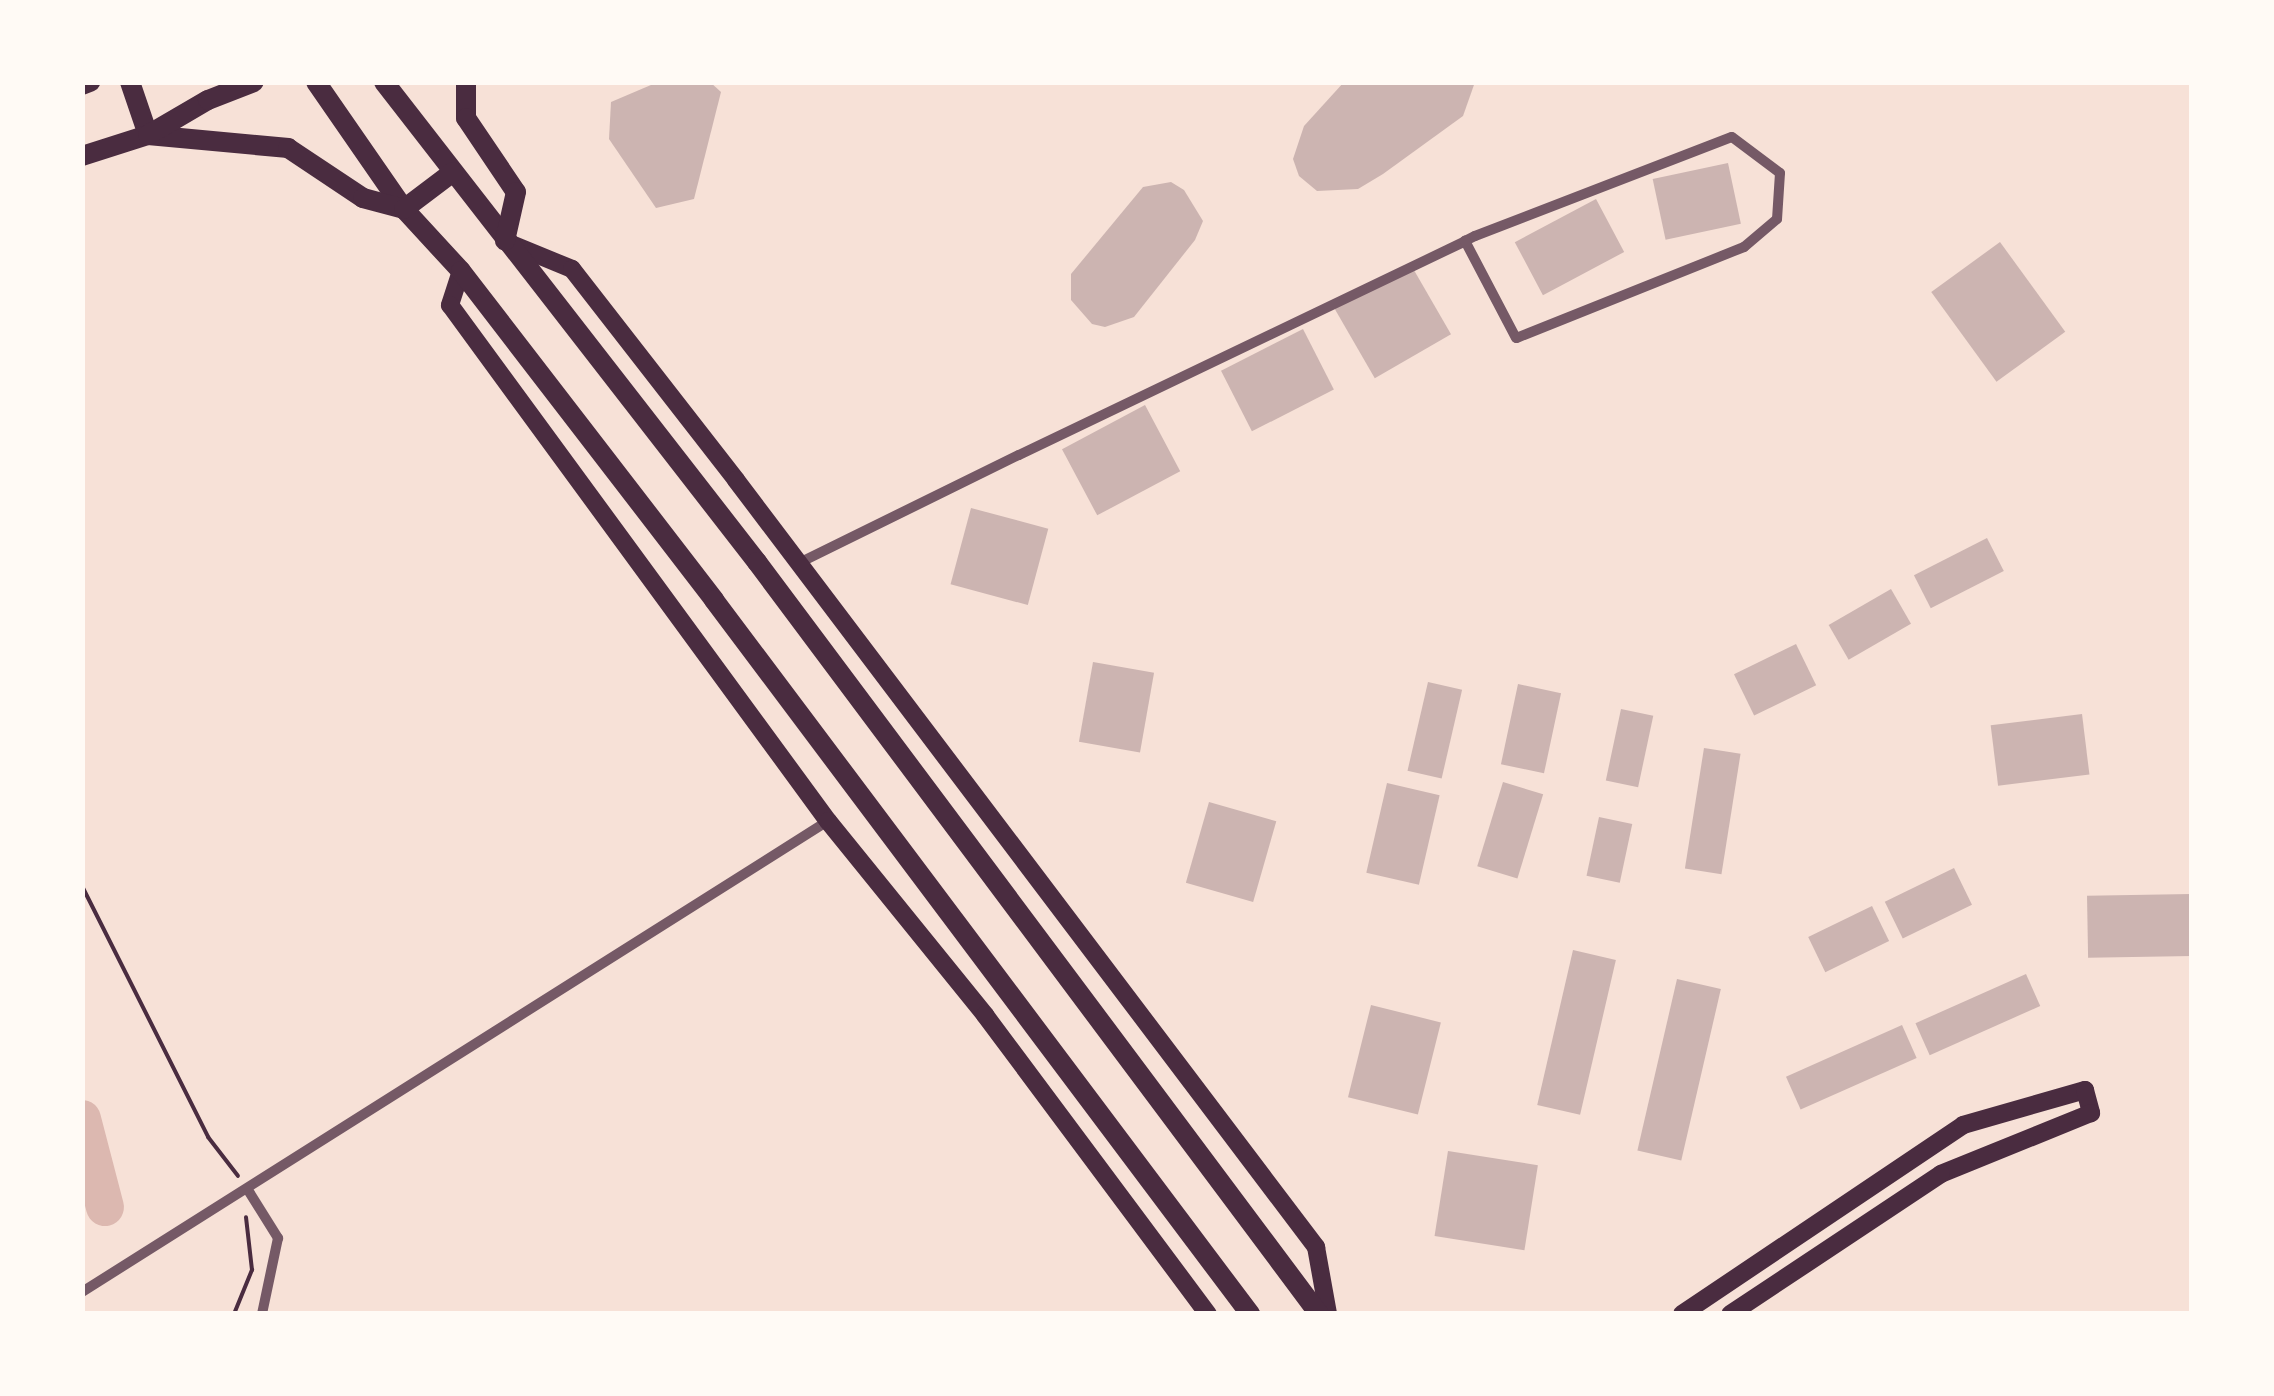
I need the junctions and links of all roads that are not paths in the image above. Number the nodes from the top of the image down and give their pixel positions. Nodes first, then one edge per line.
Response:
1 (90, 82) edge
2 (130, 82) edge
3 (254, 82) edge
4 (316, 82) edge
5 (384, 82) edge
6 (466, 82) edge
7 (82, 85) edge
8 (148, 135) junction
9 (82, 156) edge
10 (453, 172) junction
11 (404, 209) junction
12 (504, 241) junction
13 (1464, 241) junction
14 (461, 271) junction
15 (796, 564) junction
16 (828, 820) junction
17 (248, 1190) junction
18 (82, 1292) edge
19 (262, 1314) edge
20 (1208, 1314) edge
21 (1250, 1314) edge
22 (1319, 1314) edge
23 (1328, 1314) edge
24 (1682, 1314) edge
25 (1730, 1314) edge

1 - 7 main road
2 - 8 main road
3 - 8 main road
4 - 11 main road
5 - 10 main road
6 - 12 main road
8 - 9 main road
8 - 11 main road
10 - 11 main road
10 - 12 main road
11 - 14 main road
12 - 15 main road
12 - 22 main road
13 - 13 street
13 - 15 street
14 - 16 main road
14 - 21 main road
15 - 23 main road
16 - 17 street
16 - 20 main road
17 - 18 street
17 - 19 street
24 - 25 main road

